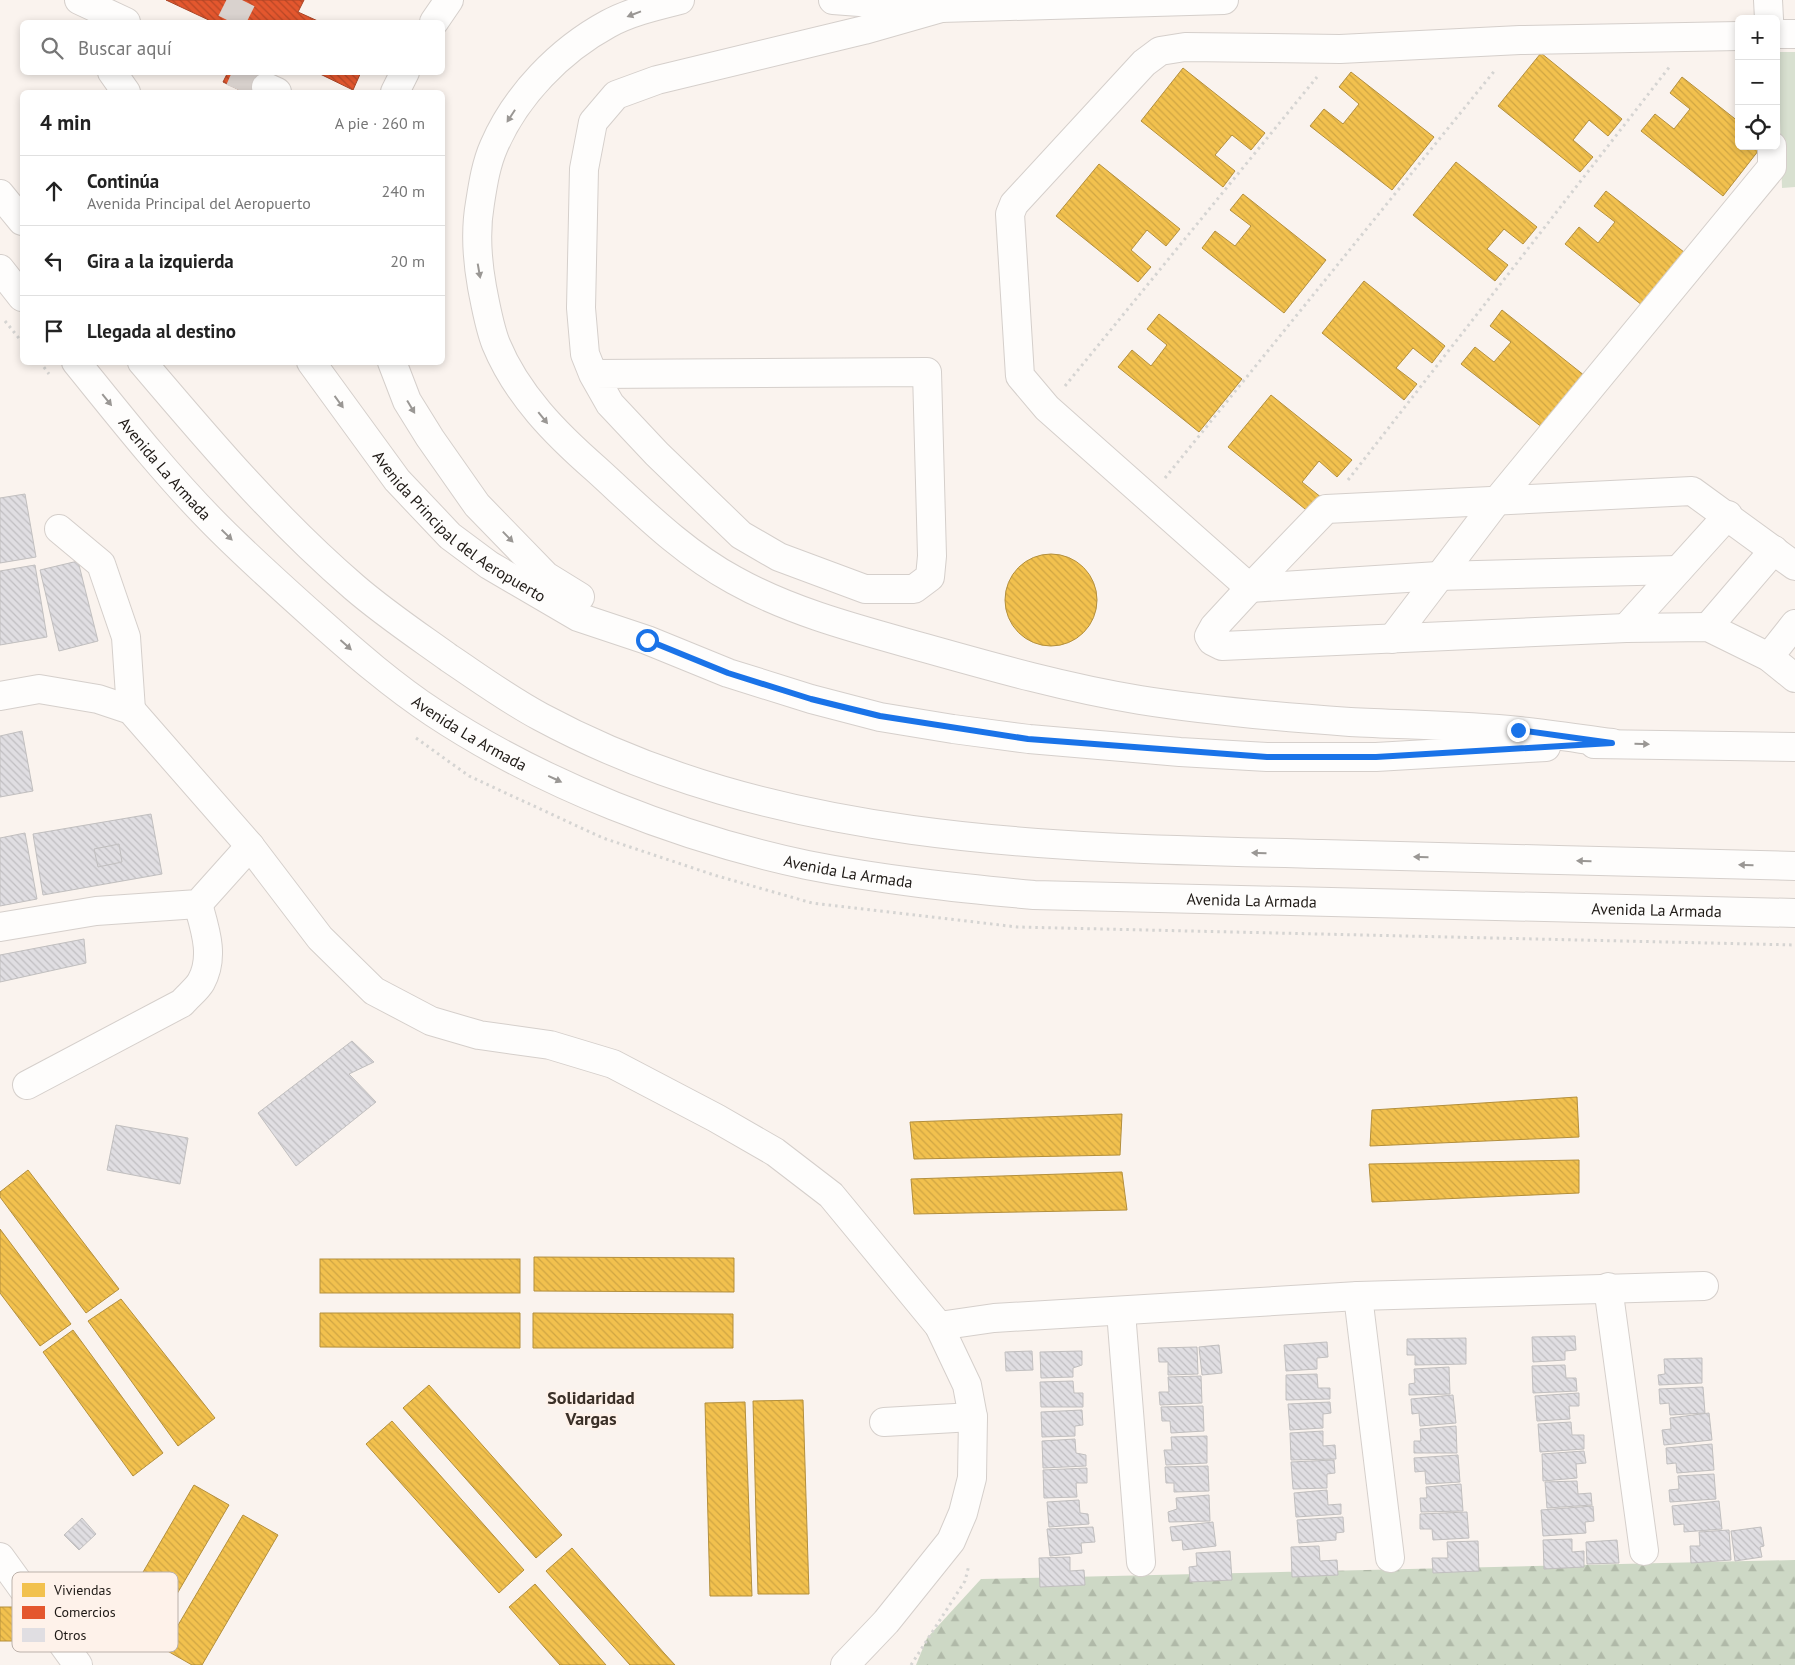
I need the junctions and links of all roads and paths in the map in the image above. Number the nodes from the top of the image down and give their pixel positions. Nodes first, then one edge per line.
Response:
1 (62, 0) edge
2 (79, 0) edge
3 (449, 0) edge
4 (680, 0) edge
5 (833, 0) edge
6 (1224, 0) edge
7 (1768, 0) edge
8 (941, 8) junction
9 (1769, 15) edge
10 (77, 20) edge
11 (122, 20) edge
12 (435, 20) edge
13 (1780, 34) edge
14 (1795, 34) edge
15 (1735, 36) edge
16 (1693, 37) junction
17 (1520, 40) junction
18 (1340, 49) junction
19 (114, 75) edge
20 (404, 75) edge
21 (125, 90) edge
22 (397, 90) edge
23 (1772, 150) edge
24 (0, 194) edge
25 (20, 219) edge
26 (0, 269) edge
27 (20, 294) edge
28 (0, 315) edge
29 (20, 340) edge
30 (78, 365) edge
31 (145, 365) edge
32 (313, 365) edge
33 (393, 365) edge
34 (593, 374) junction
35 (1047, 408) junction
36 (1149, 498) junction
37 (1496, 502) junction
38 (1326, 509) junction
39 (1728, 515) junction
40 (59, 529) dead end
41 (1784, 558) edge
42 (1678, 570) junction
43 (1438, 576) junction
44 (1250, 588) junction
45 (1708, 627) junction
46 (1626, 628) junction
47 (1792, 632) edge
48 (1392, 639) junction
49 (647, 640) junction
50 (1770, 657) junction
51 (1795, 678) edge
52 (0, 696) edge
53 (131, 710) junction
54 (1612, 743) junction
55 (1795, 747) edge
56 (250, 846) junction
57 (1795, 866) edge
58 (198, 904) junction
59 (1795, 913) edge
60 (0, 926) edge
61 (28, 1086) dead end
62 (1704, 1286) dead end
63 (1608, 1287) junction
64 (1358, 1296) junction
65 (1121, 1312) junction
66 (939, 1326) junction
67 (973, 1417) junction
68 (884, 1422) dead end
69 (1644, 1551) dead end
70 (0, 1557) edge
71 (1390, 1558) dead end
72 (1141, 1562) dead end
73 (12, 1574) edge
74 (69, 1652) edge
75 (78, 1665) edge
76 (845, 1665) edge

1 - 10 main road
2 - 11 main road
3 - 12 main road
4 -> 54 main road
5 - 8 main road
6 - 8 main road
7 - 9 main road
8 - 34 main road
13 - 14 main road
15 - 16 main road
16 - 17 main road
16 - 38 path
17 - 18 main road
17 - 36 path
18 - 35 path
18 - 35 main road
19 - 21 main road
20 - 22 main road
23 - 37 main road
24 - 25 main road
26 - 27 main road
28 - 29 path
30 -> 59 main road, Avenida La Armada
57 -> 31 main road
32 -> 49 main road, Avenida Principal del Aeropuerto
33 -> 49 main road, Avenida Principal del Aeropuerto
34 - 34 main road
35 - 36 main road
36 - 44 main road
37 - 38 main road
37 - 39 main road
37 - 43 main road
38 - 44 main road
39 - 41 main road
39 - 42 main road
40 - 53 main road
41 - 45 main road
42 - 43 main road
42 - 46 main road
43 - 44 main road
43 - 48 main road
44 - 48 main road
45 - 46 main road
45 - 50 main road
46 - 48 main road
47 - 50 main road
49 - 54 main road, Avenida Principal del Aeropuerto
50 - 51 main road
52 - 53 main road
53 - 56 main road
54 -> 55 main road, Avenida Principal del Aeropuerto
56 - 58 main road
56 - 66 main road
58 - 60 main road
58 - 61 main road
62 - 63 main road
63 - 64 main road
63 - 69 main road
64 - 65 main road
64 - 71 main road
65 - 66 main road
65 - 72 main road
66 - 67 main road
67 - 68 main road
67 - 76 main road
70 - 73 main road
74 - 75 main road

